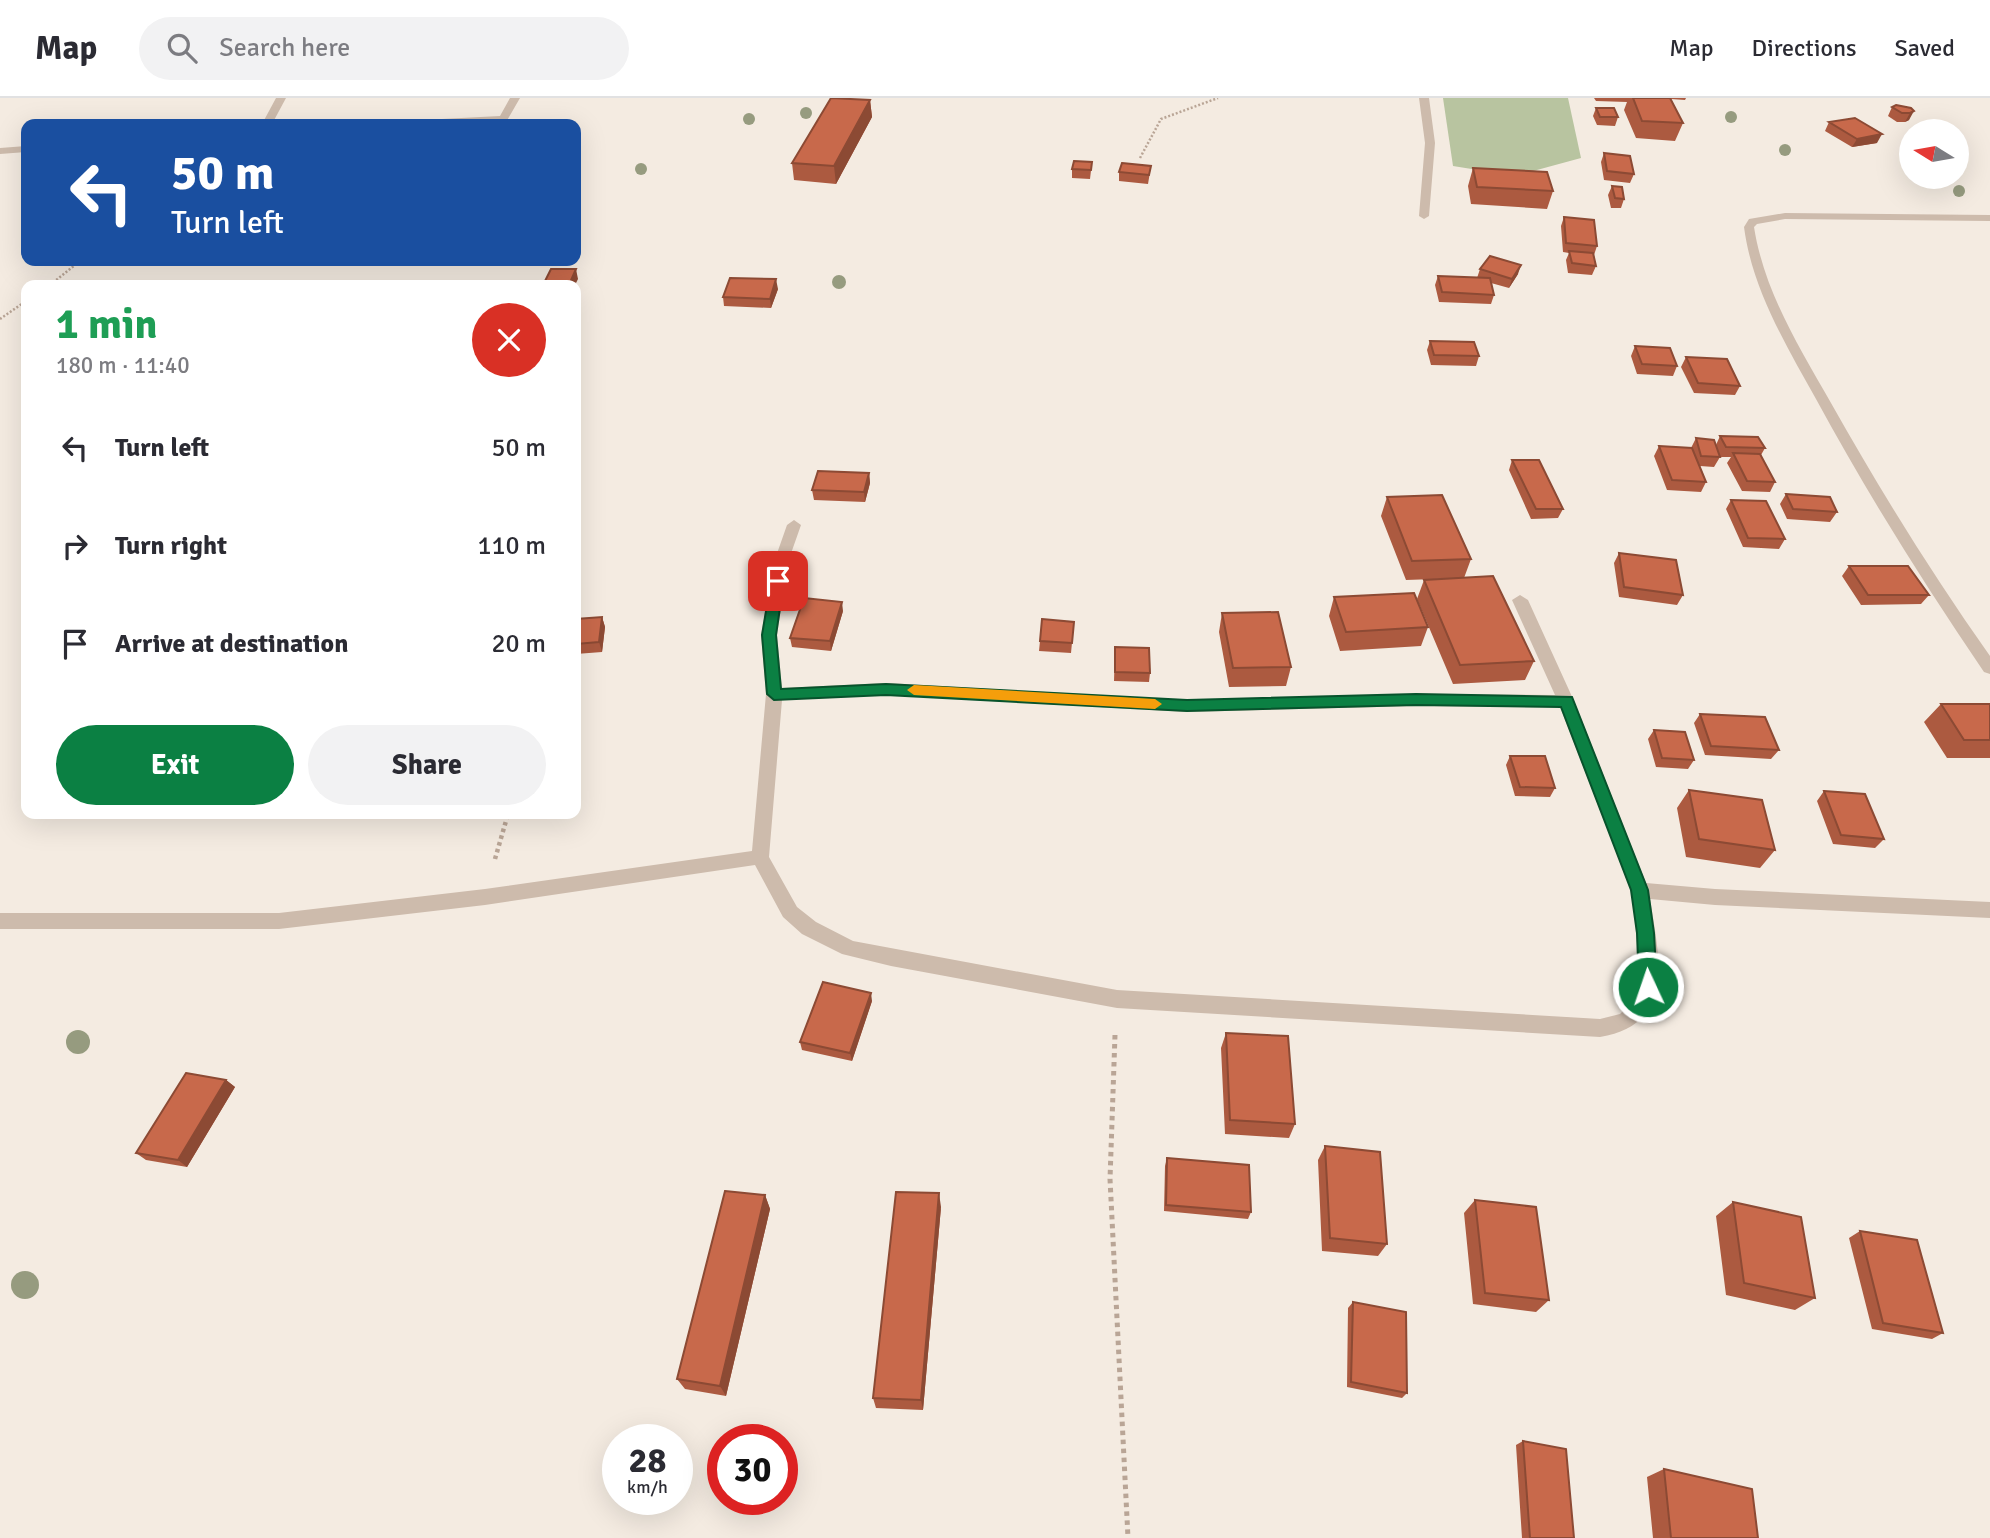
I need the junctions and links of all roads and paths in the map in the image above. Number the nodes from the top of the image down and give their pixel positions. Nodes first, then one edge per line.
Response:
1 (281, 98) edge
2 (514, 98) edge
3 (1218, 98) edge
4 (1424, 98) edge
5 (270, 119) edge
6 (502, 119) edge
7 (21, 149) edge
8 (0, 151) edge
9 (1140, 158) dead end
10 (1424, 216) dead end
11 (1990, 218) edge
12 (74, 266) edge
13 (56, 280) edge
14 (21, 304) edge
15 (0, 319) edge
16 (794, 525) dead end
17 (1520, 600) dead end
18 (1990, 668) edge
19 (774, 694) junction
20 (1566, 701) junction
21 (507, 819) edge
22 (760, 857) junction
23 (1640, 890) junction
24 (485, 897) junction
25 (1990, 910) edge
26 (0, 921) edge
27 (1116, 999) junction
28 (1128, 1538) edge

1 - 5 street
2 - 6 street
3 - 9 path
4 - 10 street
7 - 8 street
11 - 18 street
12 - 13 path
14 - 15 path
16 - 19 street
17 - 20 street
19 - 20 street
19 - 22 street
20 - 23 street
21 - 24 path
22 - 24 street
22 - 27 street
23 - 25 street
23 - 27 street
24 - 26 street
27 - 28 path

